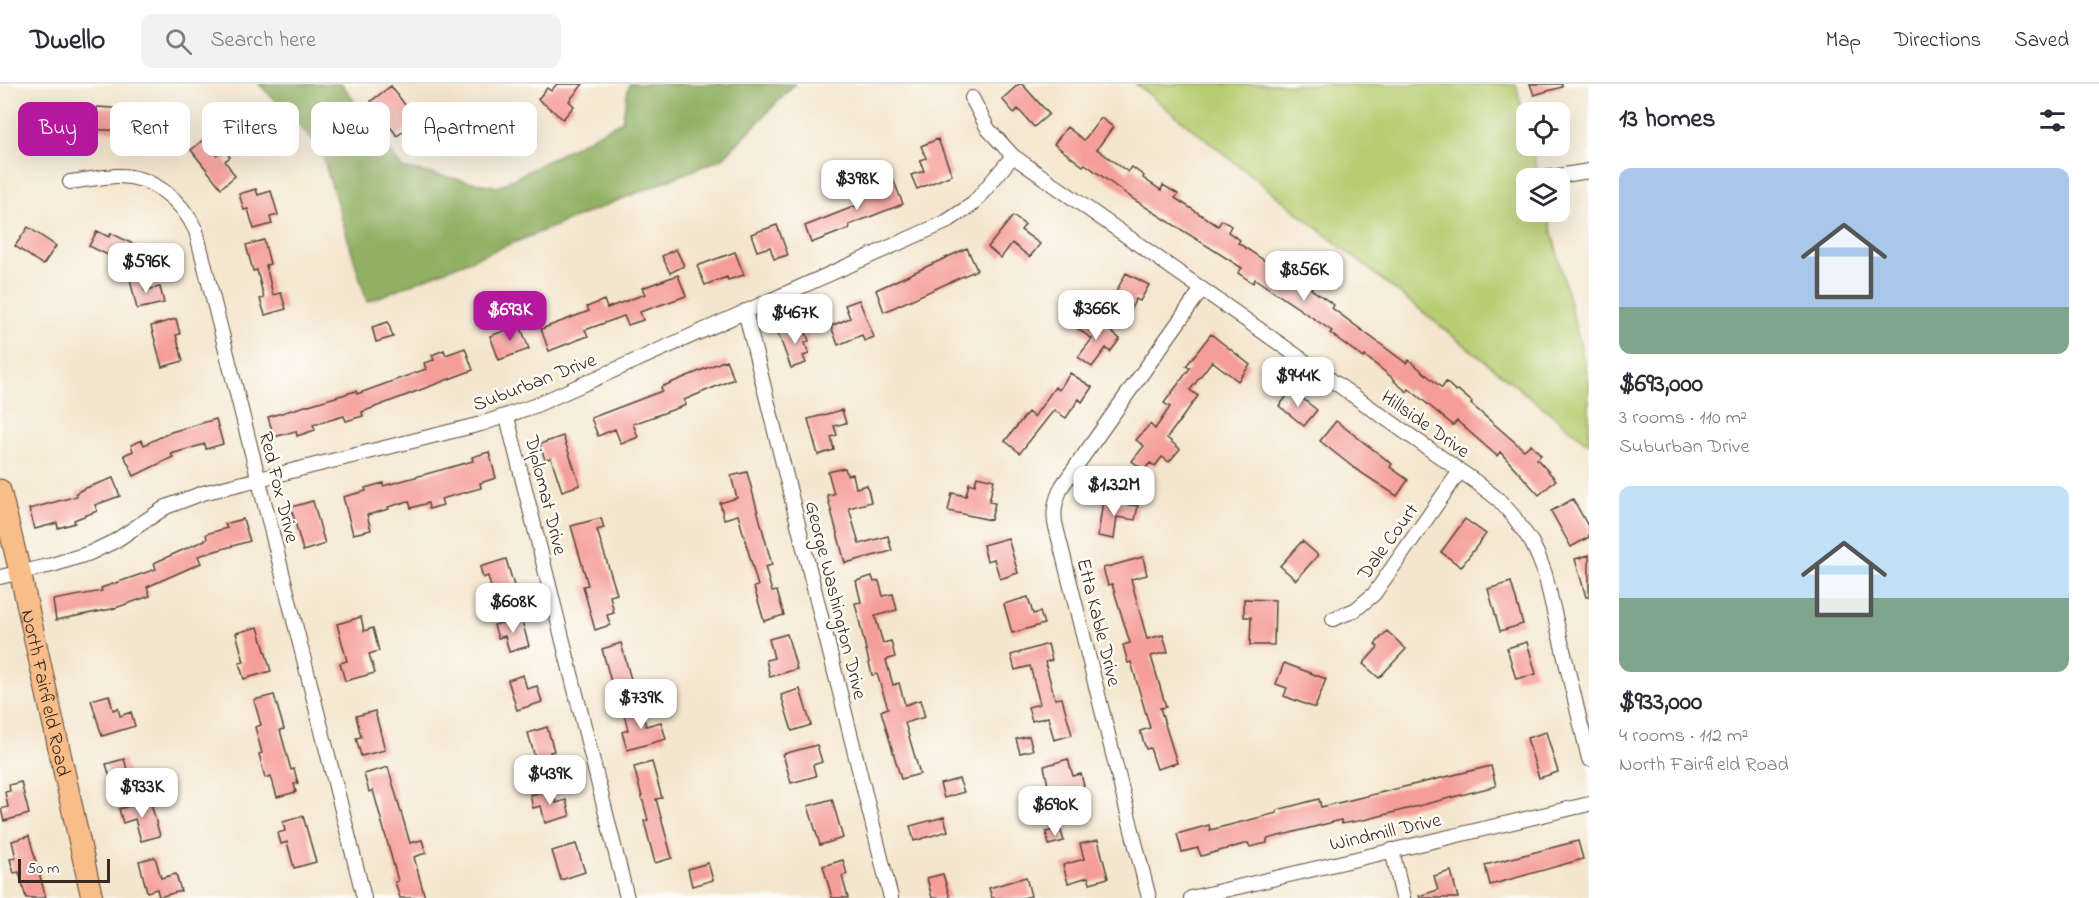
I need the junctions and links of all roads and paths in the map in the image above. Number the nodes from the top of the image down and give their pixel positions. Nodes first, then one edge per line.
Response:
1 (972, 98) dead end
2 (1013, 156) junction
3 (1589, 171) edge
4 (1570, 174) edge
5 (70, 182) dead end
6 (1202, 289) junction
7 (745, 311) junction
8 (507, 417) junction
9 (1460, 471) junction
10 (259, 479) junction
11 (0, 490) edge
12 (10, 574) edge
13 (1333, 619) dead end
14 (1589, 759) edge
15 (1589, 804) edge
16 (1392, 850) junction
17 (92, 898) edge
18 (364, 898) edge
19 (627, 898) edge
20 (891, 898) edge
21 (1149, 898) edge
22 (1191, 898) edge
23 (1403, 898) edge

1 - 2 street, Hillside Drive
2 - 6 street, Hillside Drive
2 - 7 street, Suburban Drive
3 - 4 street
5 - 10 street, Red Fox Drive
6 - 9 street, Hillside Drive
6 - 21 street, Etta Kable Drive
7 - 8 street, Suburban Drive
7 - 20 street, George Washington Drive
8 - 10 street, Suburban Drive
8 - 19 street, Diplomat Drive
9 - 13 street, Dale Court
9 - 14 street, Hillside Drive
10 - 12 street, Suburban Drive
10 - 18 street, Red Fox Drive
11 - 12 main road, North Fairfield Road
12 - 17 main road, North Fairfield Road
15 - 16 street, Windmill Drive
16 - 22 street, Windmill Drive
16 - 23 street

